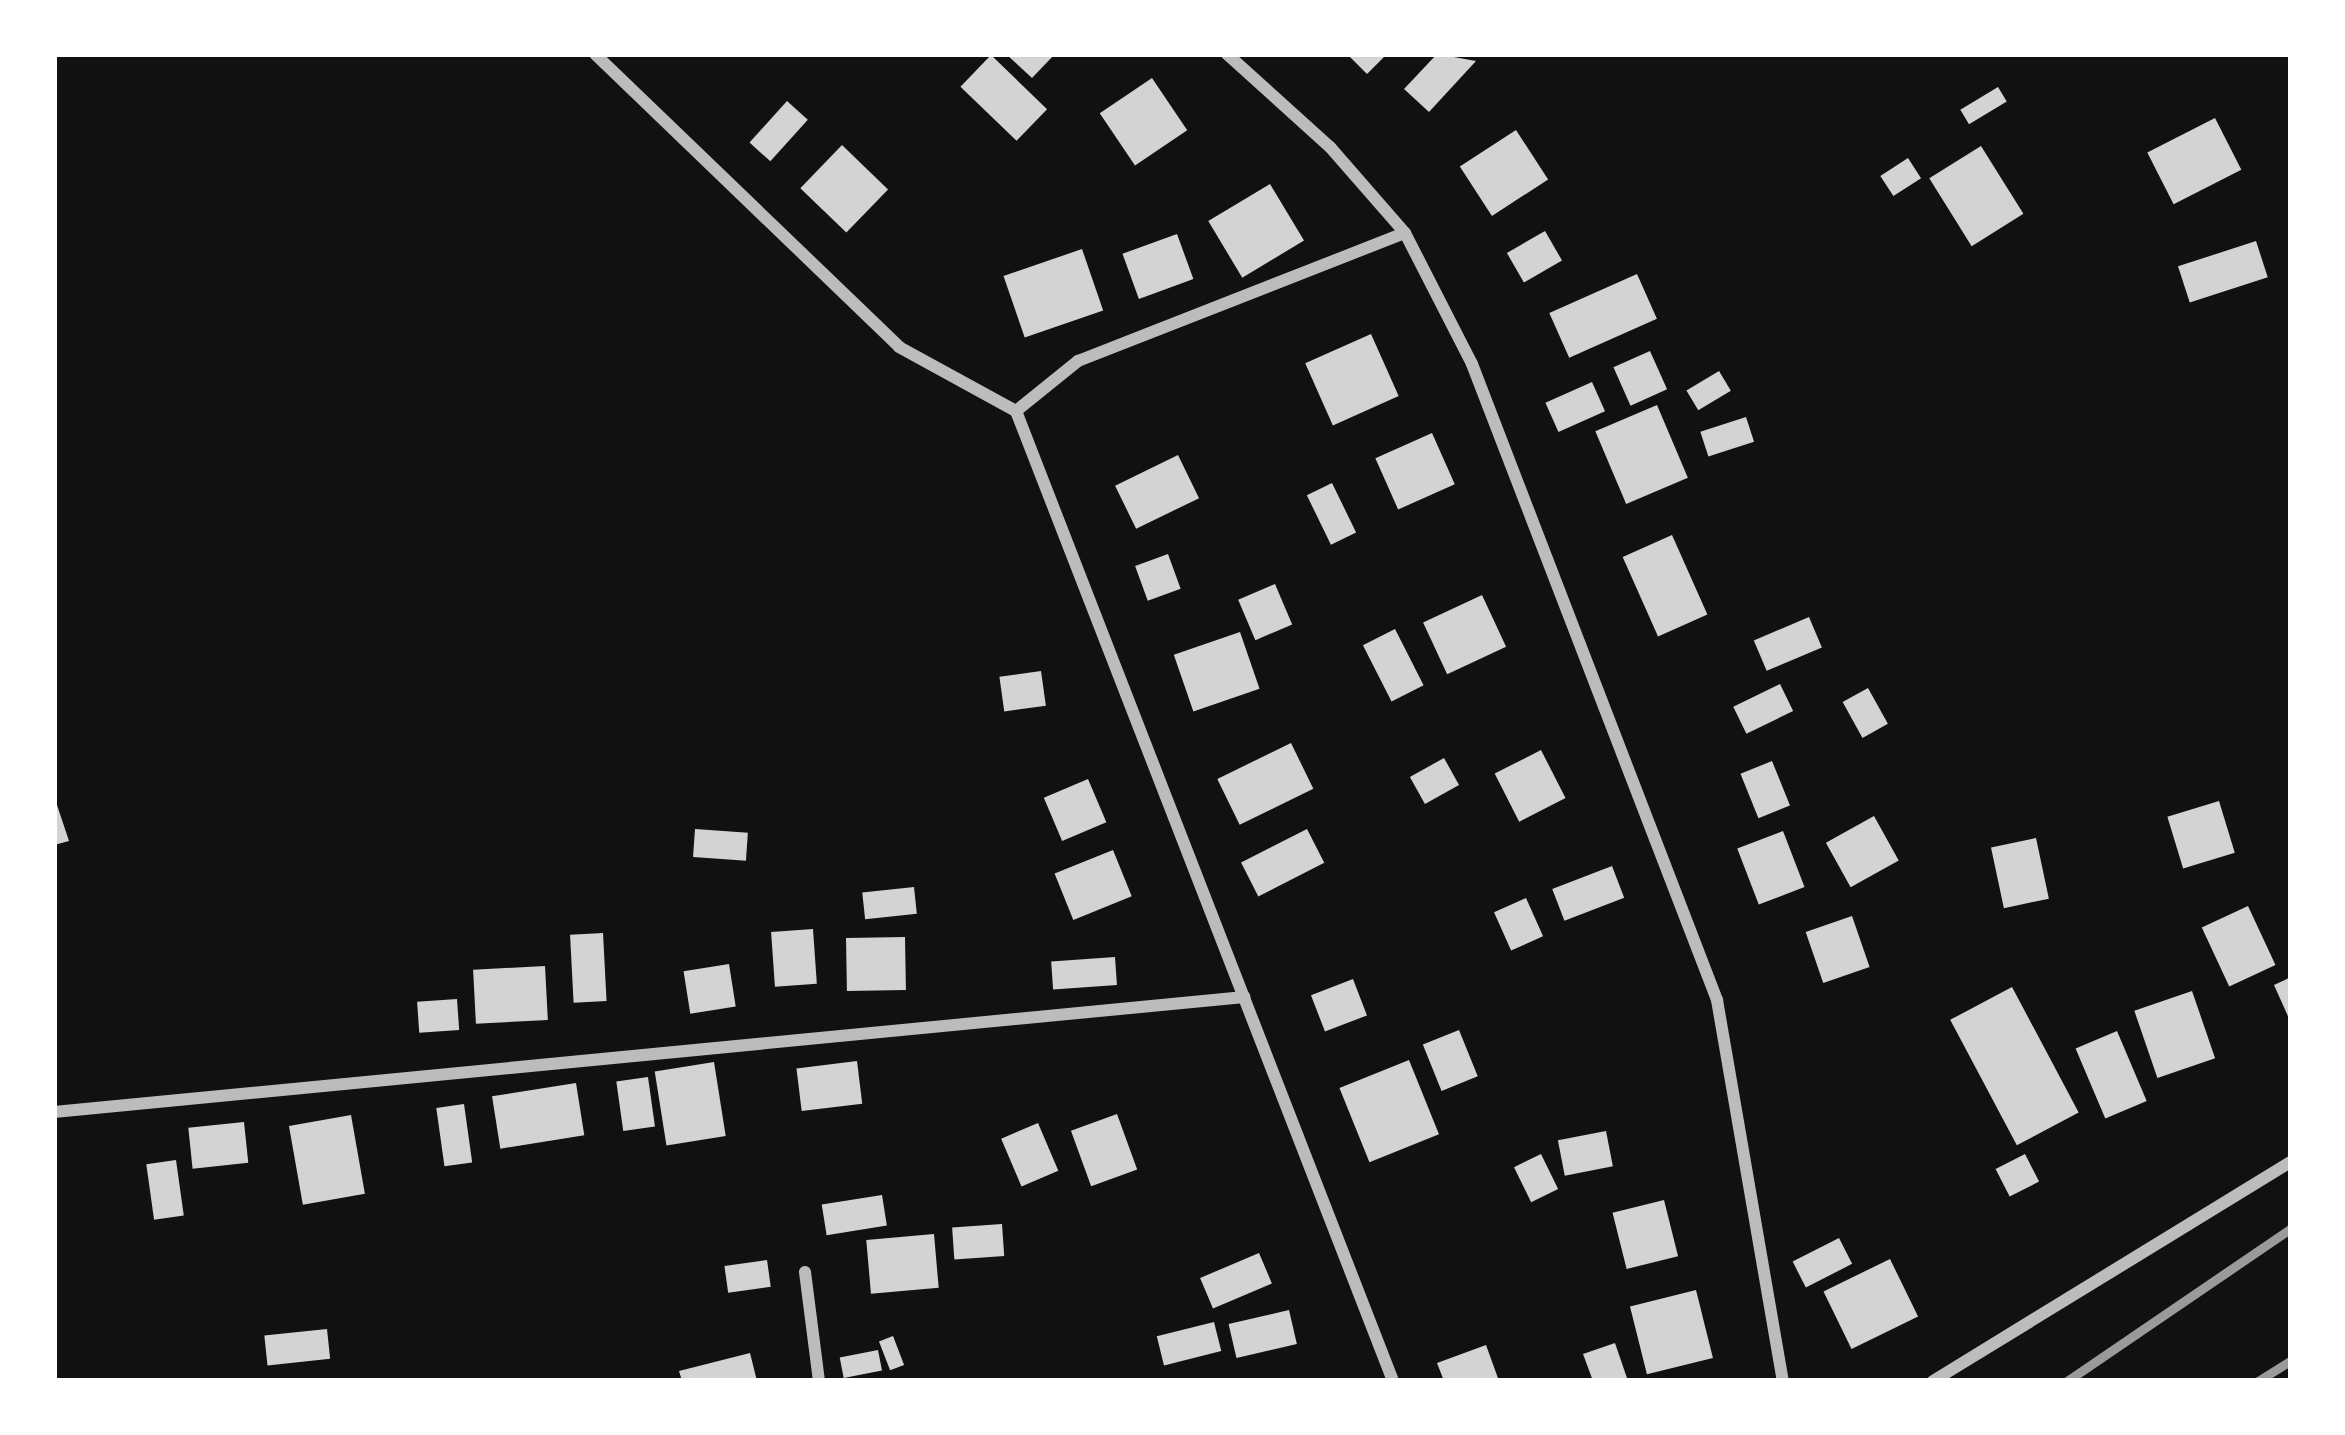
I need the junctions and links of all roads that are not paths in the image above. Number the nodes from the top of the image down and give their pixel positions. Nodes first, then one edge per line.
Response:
1 (595, 54) edge
2 (1227, 54) edge
3 (1405, 233) junction
4 (1016, 411) junction
5 (1244, 997) junction
6 (54, 1112) edge
7 (2291, 1162) edge
8 (805, 1272) dead end
9 (819, 1381) edge
10 (1393, 1381) edge
11 (1784, 1381) edge
12 (1933, 1381) edge

1 - 4 street
2 - 3 street
3 - 4 street
3 - 11 street
4 - 5 street
5 - 6 street
5 - 10 street
7 - 12 street
8 - 9 street

